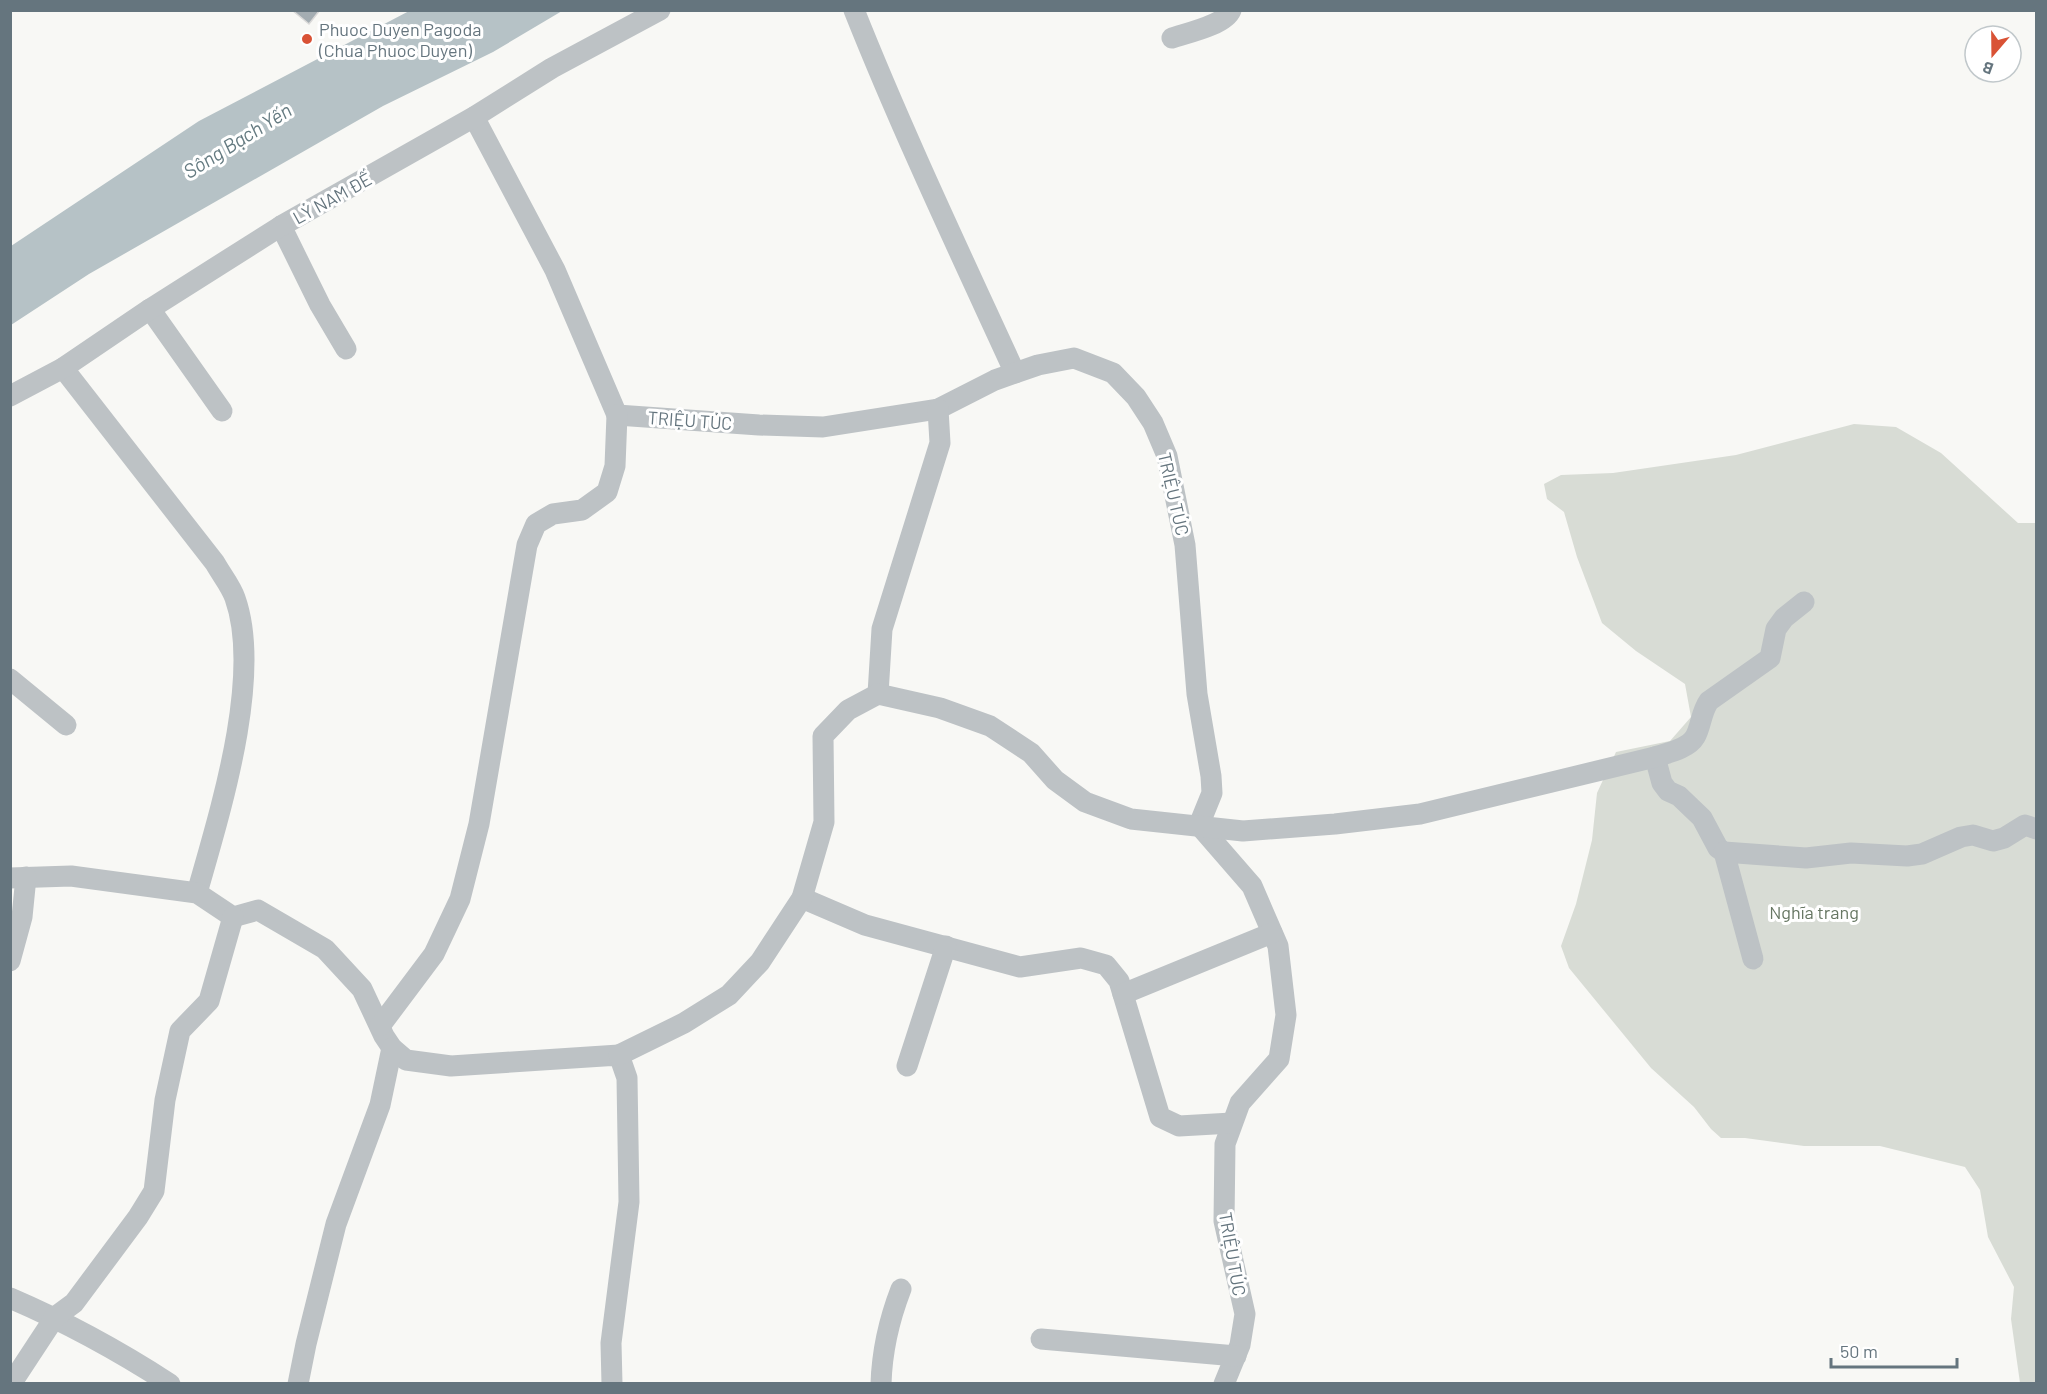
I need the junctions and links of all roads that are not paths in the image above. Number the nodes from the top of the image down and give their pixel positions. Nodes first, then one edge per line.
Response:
1 (660, 10) edge
2 (854, 10) edge
3 (1231, 10) edge
4 (1172, 38) dead end
5 (474, 117) junction
6 (281, 226) junction
7 (150, 309) junction
8 (346, 349) dead end
9 (63, 368) junction
10 (1015, 373) junction
11 (10, 396) edge
12 (938, 409) junction
13 (222, 411) dead end
14 (616, 415) junction
15 (1804, 602) dead end
16 (10, 679) edge
17 (878, 694) junction
18 (66, 725) dead end
19 (1655, 757) junction
20 (1199, 825) junction
21 (2037, 829) edge
22 (1724, 852) junction
23 (18, 878) edge
24 (197, 893) junction
25 (802, 898) junction
26 (233, 916) junction
27 (1272, 933) junction
28 (946, 946) junction
29 (1753, 959) dead end
30 (10, 961) edge
31 (1123, 994) junction
32 (380, 1026) junction
33 (392, 1048) junction
34 (619, 1055) junction
35 (907, 1066) dead end
36 (1232, 1123) junction
37 (901, 1288) dead end
38 (10, 1298) edge
39 (55, 1317) junction
40 (1041, 1339) dead end
41 (1236, 1356) junction
42 (11, 1383) edge
43 (170, 1383) edge
44 (298, 1383) edge
45 (612, 1383) edge
46 (881, 1383) edge
47 (1224, 1383) edge

1 - 5 street, LÝ NAM ĐẾ
2 - 10 street
3 - 4 street
5 - 6 street, LÝ NAM ĐẾ
5 - 14 street
6 - 7 street, LÝ NAM ĐẾ
6 - 8 street
7 - 9 street, LÝ NAM ĐẾ
7 - 13 street
9 - 11 street, LÝ NAM ĐẾ
9 - 24 street
10 - 12 street, TRIỆU TÚC
10 - 20 street, TRIỆU TÚC
12 - 14 street, TRIỆU TÚC
12 - 17 street
14 - 32 street
15 - 19 street
16 - 18 street
17 - 20 street
17 - 25 street
19 - 20 street
19 - 22 street
20 - 27 street, TRIỆU TÚC
21 - 22 street
22 - 29 street
23 - 24 street
23 - 30 street
24 - 26 street
25 - 28 street
25 - 34 street
26 - 32 street
26 - 39 street
27 - 31 street
27 - 36 street, TRIỆU TÚC
28 - 31 street
28 - 35 street
31 - 36 street
32 - 33 street
33 - 34 street
33 - 44 street
34 - 45 street
36 - 41 street, TRIỆU TÚC
37 - 46 street
38 - 39 street
39 - 42 street
39 - 43 street
40 - 41 street
41 - 47 street, TRIỆU TÚC

